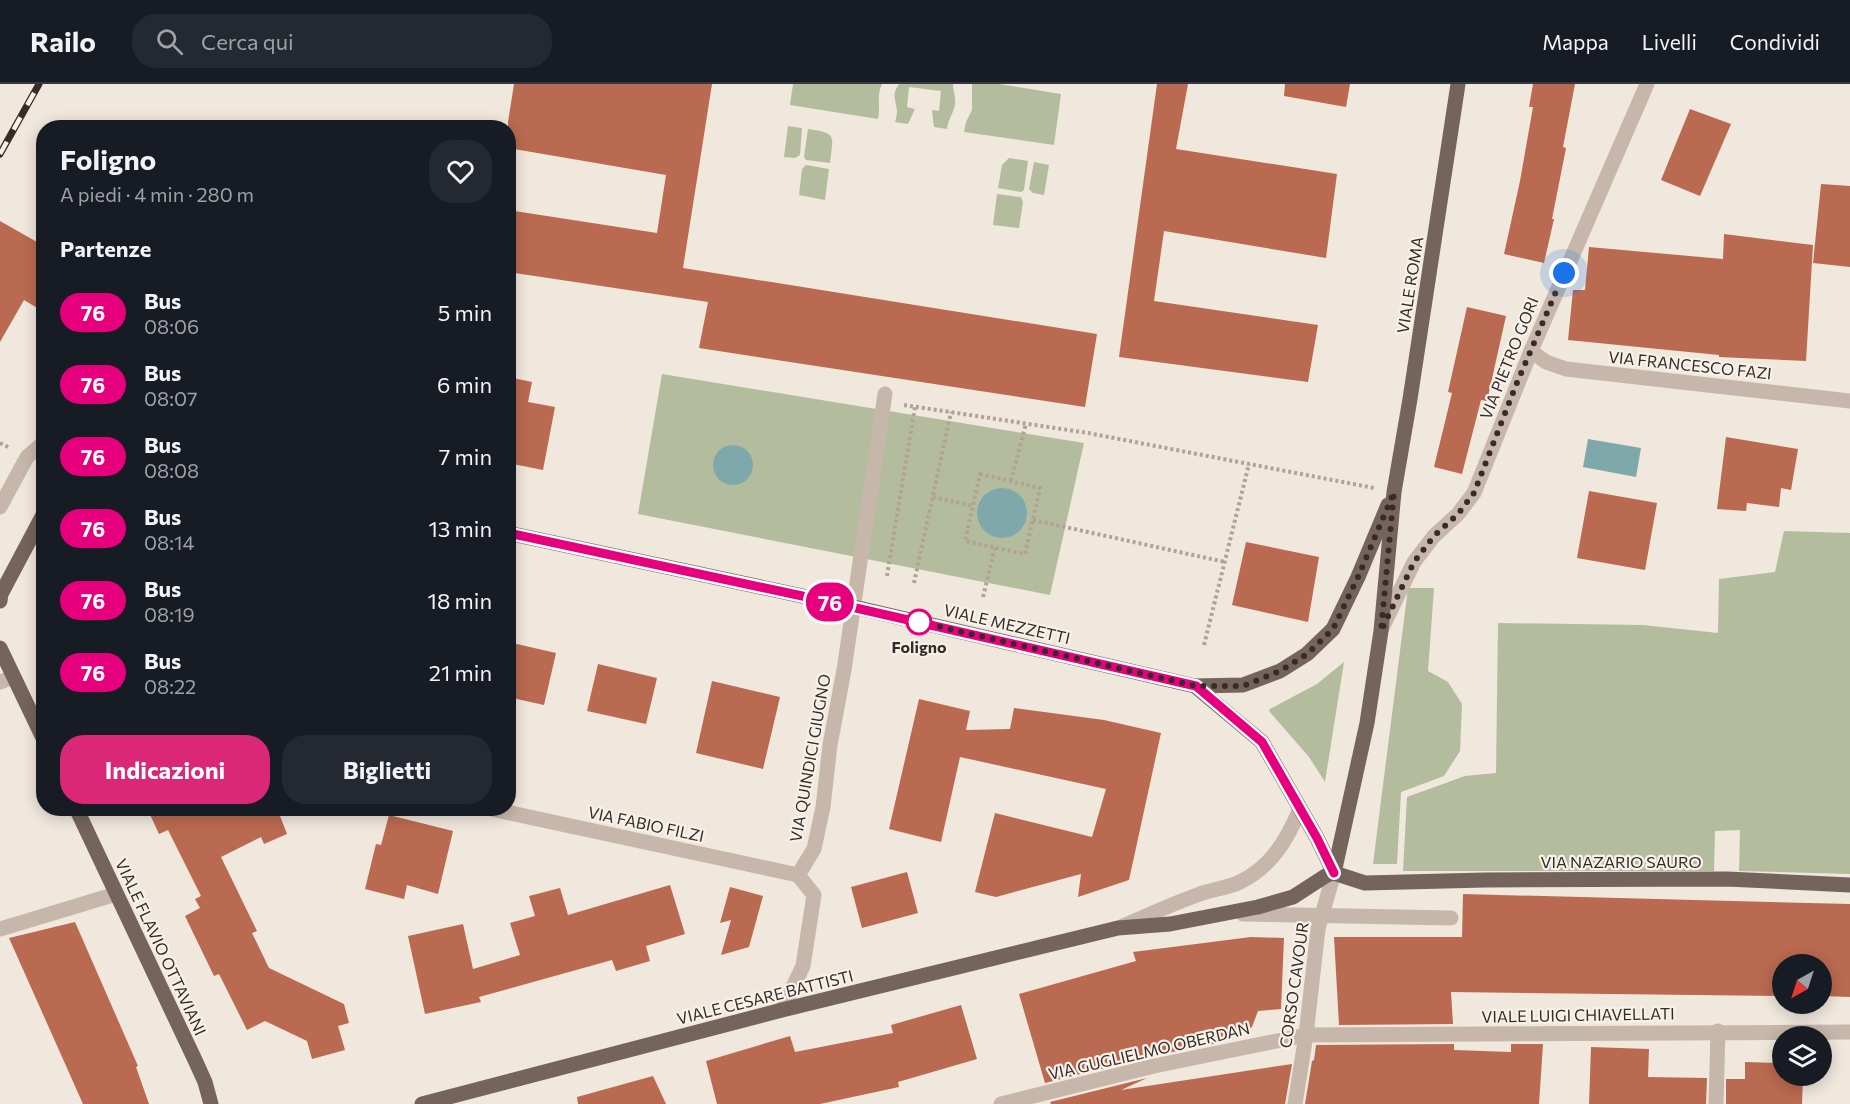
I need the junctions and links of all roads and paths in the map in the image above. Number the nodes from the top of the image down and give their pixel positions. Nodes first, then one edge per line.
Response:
1 (1458, 84) edge
2 (1647, 84) edge
3 (1531, 351) junction
4 (885, 399) joint
5 (1850, 401) edge
6 (915, 407) junction
7 (951, 412) junction
8 (1026, 423) junction
9 (36, 449) edge
10 (1249, 464) junction
11 (1376, 477) dead end
12 (1011, 481) junction
13 (1394, 492) junction
14 (933, 497) junction
15 (973, 506) junction
16 (0, 507) edge
17 (1033, 520) junction
18 (36, 528) edge
19 (516, 535) edge
20 (995, 548) junction
21 (1225, 562) junction
22 (887, 576) dead end
23 (914, 583) dead end
24 (982, 597) dead end
25 (0, 601) edge
26 (854, 607) junction
27 (1381, 631) junction
28 (1204, 645) dead end
29 (0, 648) edge
30 (7, 680) edge
31 (1196, 686) junction
32 (36, 728) edge
33 (1300, 809) junction
34 (516, 814) edge
35 (80, 816) edge
36 (1334, 873) junction
37 (798, 874) junction
38 (1850, 885) edge
39 (117, 894) junction
40 (1228, 913) junction
41 (1322, 915) junction
42 (1451, 918) dead end
43 (1118, 928) junction
44 (0, 929) edge
45 (782, 1010) junction
46 (1718, 1031) junction
47 (1850, 1032) edge
48 (1306, 1035) junction
49 (212, 1103) edge
50 (422, 1104) edge
51 (1001, 1104) edge
52 (1295, 1104) edge
53 (1716, 1104) edge

1 - 13 main road, VIALE ROMA
2 - 3 street, VIA PIETRO GORI
3 - 5 street, VIA FRANCESCO FAZI
3 - 27 street, VIA PIETRO GORI
4 - 6 path
4 - 26 street, VIA QUINDICI GIUGNO
6 - 7 path
6 - 22 path
7 - 8 path
7 - 14 path
8 - 10 path
8 - 12 path
9 - 16 street
10 - 11 path
10 - 21 path
12 - 15 path
12 - 17 path
13 - 27 main road
13 - 31 main road
14 - 15 path
14 - 23 path
15 - 20 path
17 - 20 path
17 - 21 path
18 - 25 main road
19 - 26 main road, VIALE MEZZETTI
20 - 24 path
21 - 28 path
26 - 31 main road, VIALE MEZZETTI
26 - 37 street, VIA QUINDICI GIUGNO
27 - 36 main road
29 - 30 main road
30 - 32 main road
31 - 33 main road, VIALE MEZZETTI
33 - 36 main road, VIALE MEZZETTI
33 - 43 street, VIALE CESARE BATTISTI
34 - 37 street, VIA FABIO FILZI
35 - 39 main road, VIALE FLAVIO OTTAVIANI
36 - 38 main road, VIA NAZARIO SAURO
36 - 40 main road, VIALE CESARE BATTISTI
36 - 41 street, CORSO CAVOUR
37 - 45 street
39 - 44 street
39 - 49 main road, VIALE FLAVIO OTTAVIANI
40 - 41 street
40 - 43 main road, VIALE CESARE BATTISTI
41 - 42 street
41 - 48 street, CORSO CAVOUR
43 - 45 main road, VIALE CESARE BATTISTI
45 - 50 main road, VIALE CESARE BATTISTI
46 - 47 street, VIALE LUIGI CHIAVELLATI
46 - 48 street, VIALE LUIGI CHIAVELLATI
46 - 53 street
48 - 51 street, VIA GUGLIELMO OBERDAN
48 - 52 street, CORSO CAVOUR

